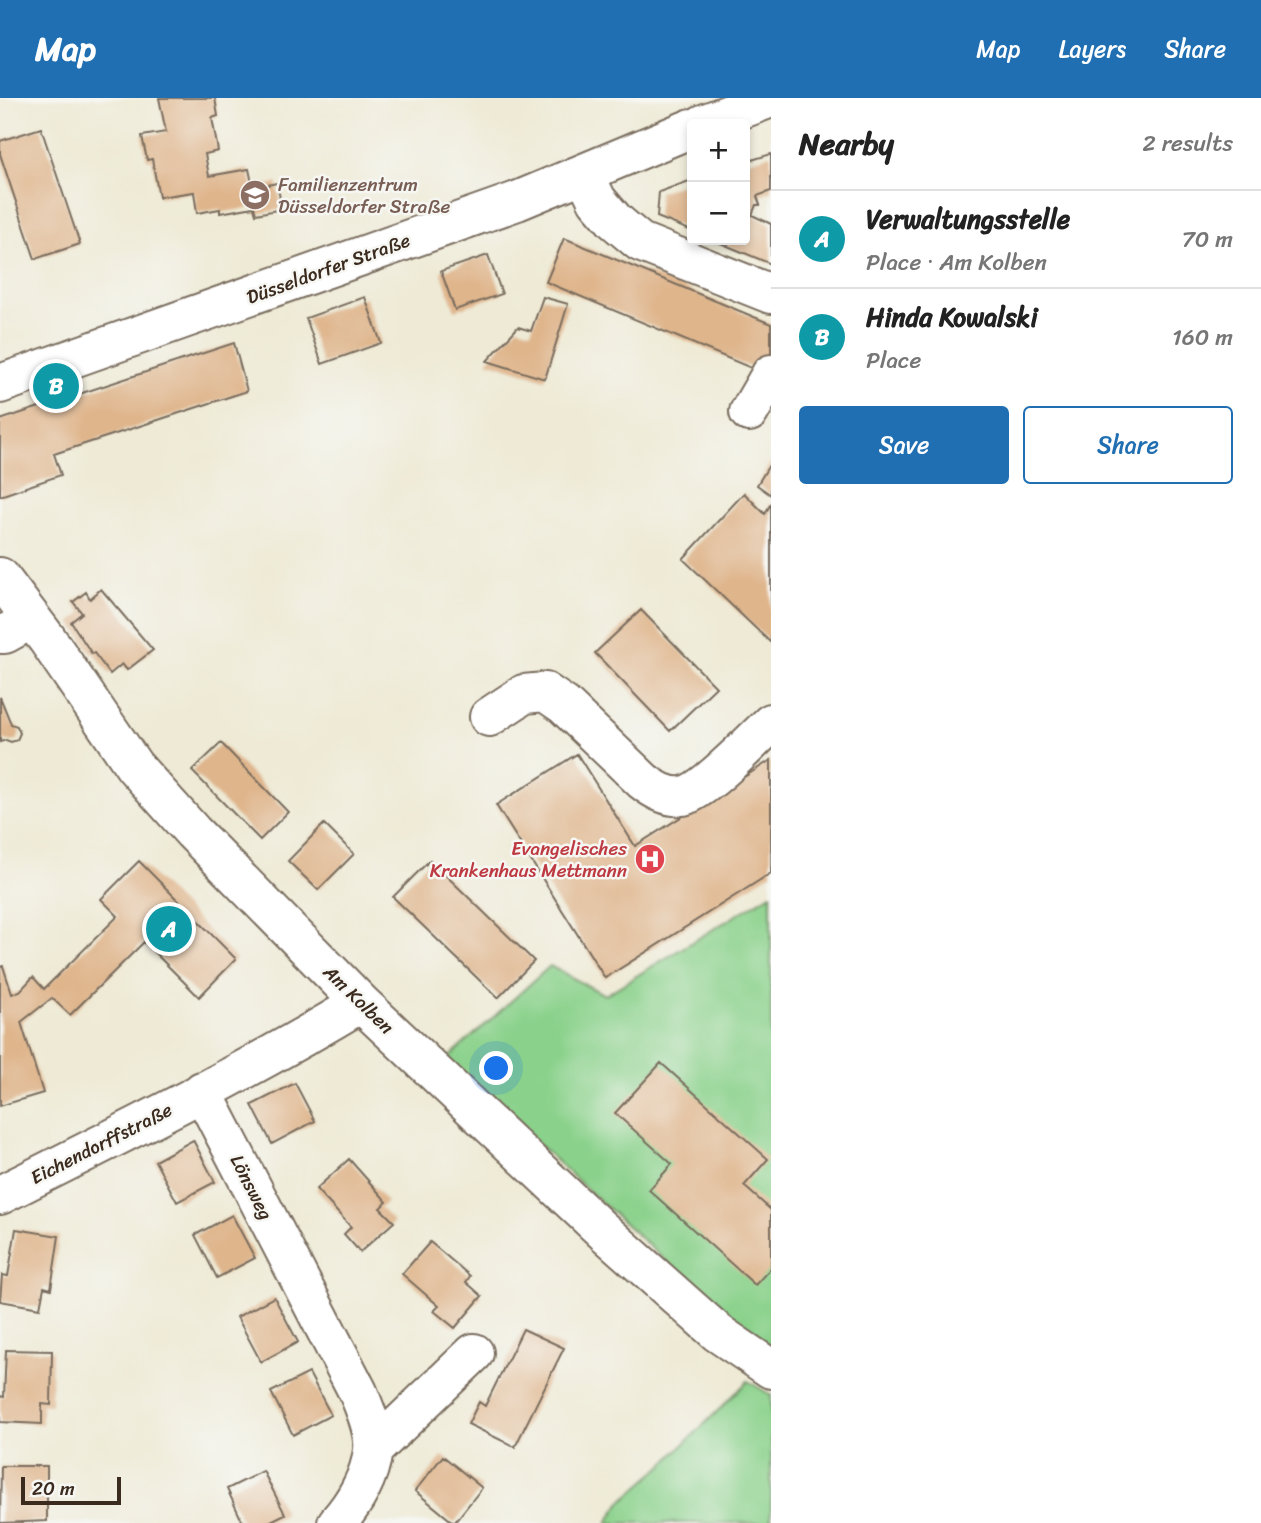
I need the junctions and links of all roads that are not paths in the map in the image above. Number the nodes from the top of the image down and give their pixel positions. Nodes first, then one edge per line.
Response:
1 (771, 98) edge
2 (716, 119) edge
3 (687, 130) edge
4 (584, 173) junction
5 (771, 294) edge
6 (771, 374) edge
7 (0, 384) edge
8 (749, 412) dead end
9 (0, 577) edge
10 (16, 626) edge
11 (489, 717) dead end
12 (771, 723) edge
13 (361, 1003) junction
14 (202, 1091) junction
15 (0, 1195) edge
16 (474, 1353) dead end
17 (771, 1369) edge
18 (374, 1449) junction
19 (337, 1523) edge

1 - 2 street
3 - 4 street, Düsseldorfer Straße
4 - 5 street
4 - 7 street, Düsseldorfer Straße
6 - 8 street
9 - 10 street, Am Kolben
10 - 13 street, Am Kolben
11 - 12 street
13 - 14 street
13 - 17 street, Am Kolben
14 - 15 street, Eichendorffstraße
14 - 18 street, Lönsweg
16 - 18 street, Lönsweg
18 - 19 street, Lönsweg

